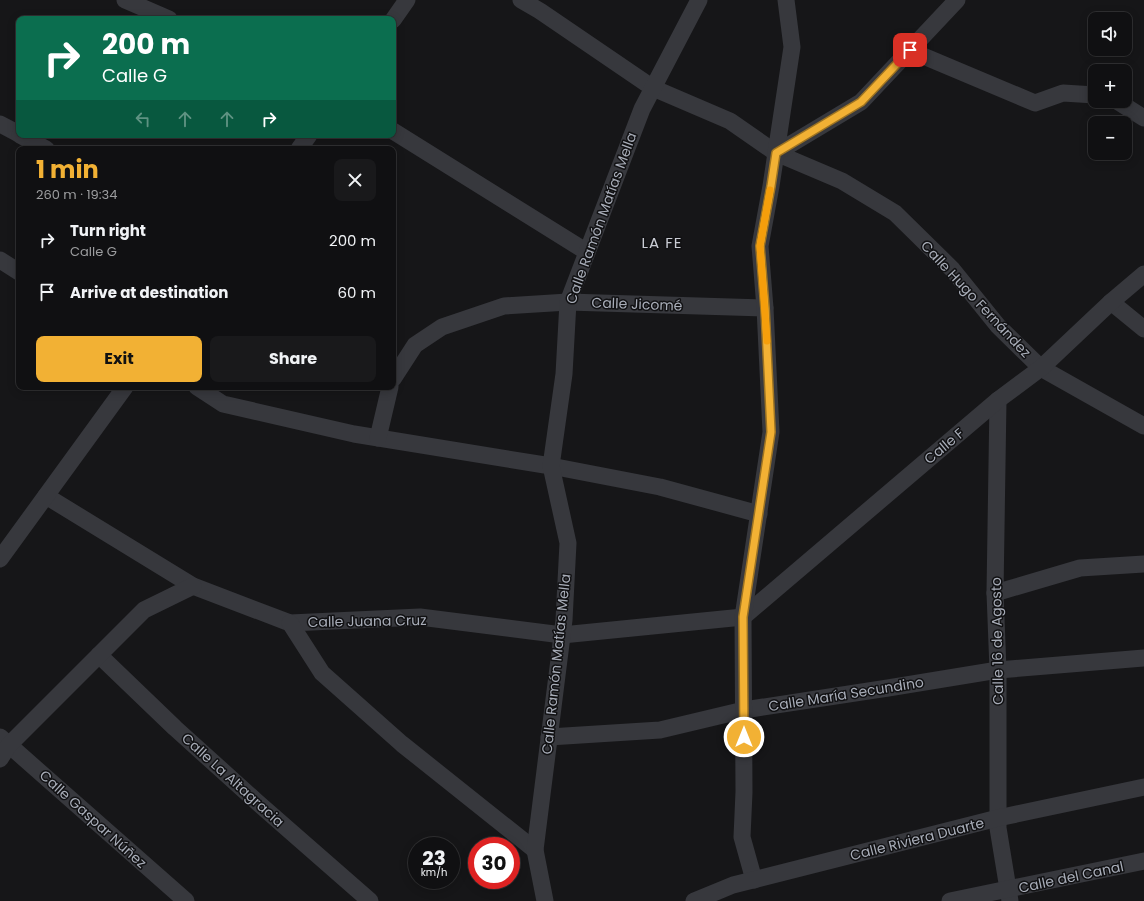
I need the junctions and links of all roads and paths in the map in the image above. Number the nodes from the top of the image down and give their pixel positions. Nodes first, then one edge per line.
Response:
1 (125, 0) edge
2 (407, 0) edge
3 (521, 0) edge
4 (699, 0) edge
5 (786, 0) edge
6 (957, 0) edge
7 (162, 16) edge
8 (396, 16) edge
9 (910, 50) junction
10 (653, 88) junction
11 (1088, 95) edge
12 (1128, 108) edge
13 (1144, 118) edge
14 (0, 124) edge
15 (16, 133) edge
16 (396, 133) edge
17 (26, 138) edge
18 (40, 146) edge
19 (776, 153) junction
20 (587, 252) junction
21 (0, 260) edge
22 (16, 270) edge
23 (1144, 274) edge
24 (568, 302) junction
25 (1111, 302) junction
26 (765, 308) junction
27 (1144, 329) edge
28 (1041, 368) junction
29 (396, 374) edge
30 (123, 390) edge
31 (202, 390) edge
32 (389, 390) edge
33 (998, 400) junction
34 (1144, 426) edge
35 (378, 438) junction
36 (551, 466) junction
37 (46, 496) junction
38 (759, 514) junction
39 (0, 559) edge
40 (1144, 564) edge
41 (193, 586) junction
42 (995, 592) junction
43 (743, 617) junction
44 (290, 623) junction
45 (562, 635) junction
46 (99, 655) junction
47 (1144, 658) edge
48 (998, 670) junction
49 (744, 710) junction
50 (549, 737) junction
51 (5, 741) edge
52 (0, 759) edge
53 (1144, 787) edge
54 (998, 823) junction
55 (535, 850) junction
56 (1144, 862) edge
57 (754, 880) junction
58 (1008, 890) edge
59 (186, 901) edge
60 (370, 901) edge
61 (545, 901) edge
62 (694, 901) edge
63 (950, 901) edge

1 - 7 street
2 - 8 street
3 - 10 street, Calle Hugo Fernández
4 - 10 street, Calle Ramón Matías Mella
5 - 19 street
6 - 9 street
9 - 11 street
9 - 19 street
10 - 19 street, Calle Hugo Fernández
10 - 20 street, Calle Ramón Matías Mella
12 - 13 street
14 - 15 street
16 - 20 street
17 - 18 street
19 - 26 street
19 - 28 street, Calle Hugo Fernández
20 - 24 street, Calle Ramón Matías Mella
21 - 22 street
23 - 25 street, Calle F
24 - 26 street, Calle Jicomé
24 - 29 street, Calle Jicomé
24 - 36 street, Calle Ramón Matías Mella
25 - 27 street
25 - 28 street, Calle F
26 - 38 street
28 - 33 street, Calle F
28 - 34 street, Calle Hugo Fernández
30 - 37 street
31 - 35 street
32 - 35 street
33 - 42 street, Calle 16 de Agosto
33 - 43 street, Calle F
35 - 36 street
36 - 38 street
36 - 45 street, Calle Ramón Matías Mella
37 - 39 street
37 - 41 street, Calle Juana Cruz
38 - 43 street
40 - 42 street
41 - 44 street, Calle Juana Cruz
41 - 46 street
42 - 48 street, Calle 16 de Agosto
43 - 45 street, Calle Juana Cruz
43 - 49 street
44 - 45 street, Calle Juana Cruz
44 - 55 street
45 - 50 street, Calle Ramón Matías Mella
46 - 51 street
46 - 60 street, Calle La Altagracia
47 - 48 street, Calle María Secundino
48 - 49 street, Calle María Secundino
48 - 54 street, Calle 16 de Agosto
49 - 50 street, Calle María Secundino
49 - 57 street
50 - 55 street, Calle Ramón Matías Mella
51 - 52 street
51 - 59 street, Calle Gaspar Núñez
53 - 54 street, Calle Riviera Duarte
54 - 57 street, Calle Riviera Duarte
54 - 58 street, Calle 16 de Agosto
55 - 61 street, Calle Ramón Matías Mella
56 - 58 street, Calle del Canal
57 - 62 street, Calle Riviera Duarte
58 - 63 street, Calle del Canal

